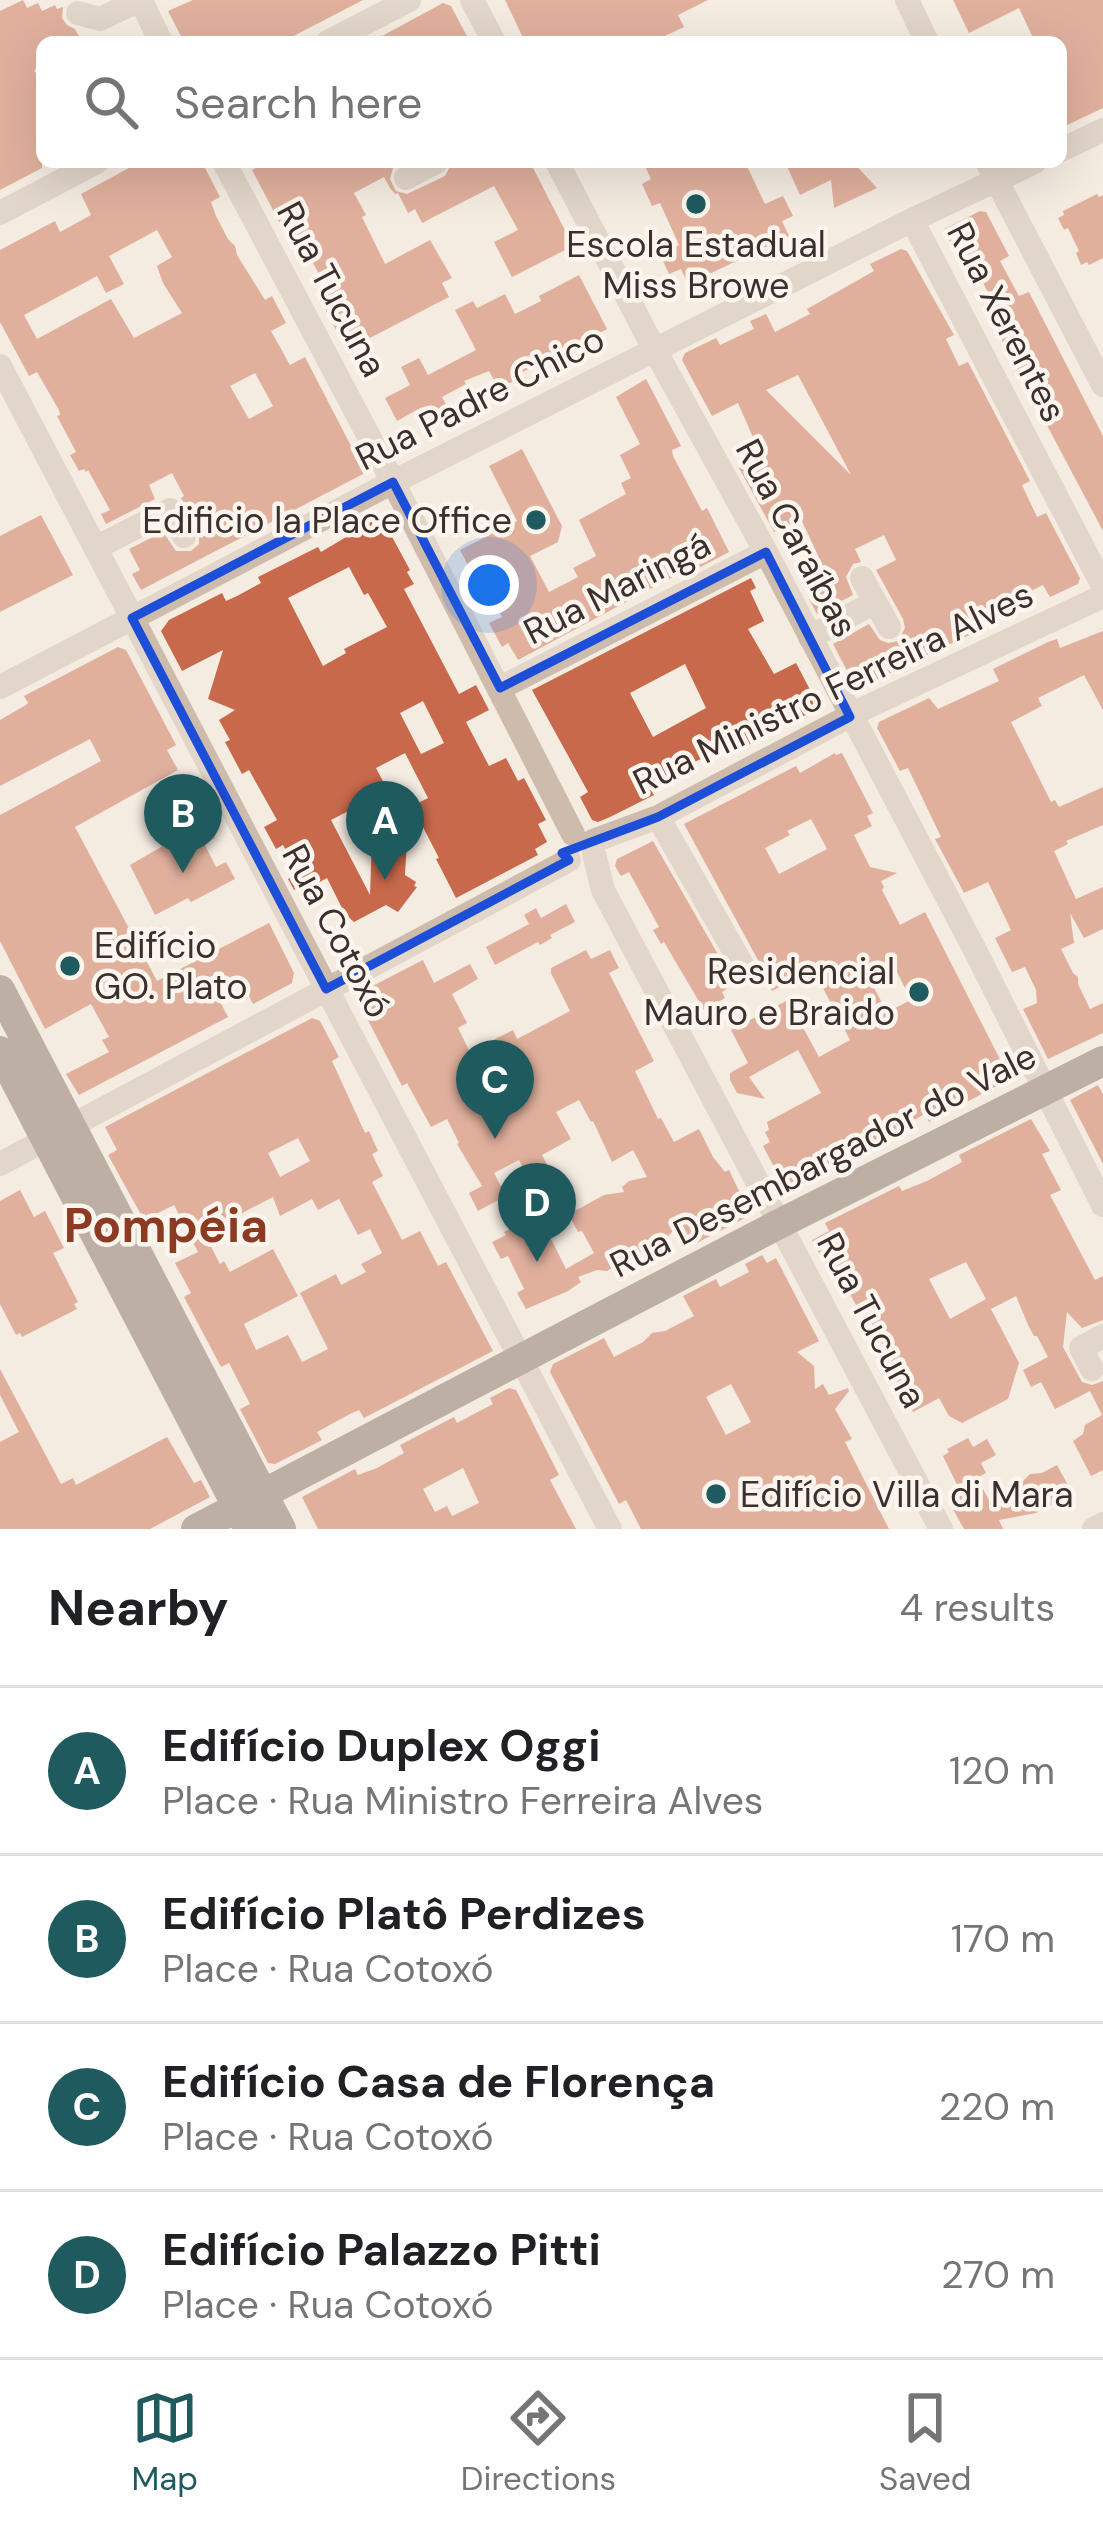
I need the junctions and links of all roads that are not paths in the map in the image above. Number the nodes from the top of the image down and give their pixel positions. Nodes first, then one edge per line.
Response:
1 (409, 0) edge
2 (472, 0) edge
3 (907, 0) edge
4 (78, 13) dead end
5 (366, 33) edge
6 (158, 36) edge
7 (491, 36) edge
8 (924, 36) edge
9 (1103, 130) edge
10 (1067, 147) edge
11 (86, 168) edge
12 (227, 168) edge
13 (425, 168) edge
14 (559, 168) edge
15 (992, 171) edge
16 (406, 178) dead end
17 (0, 213) edge
18 (912, 220) junction
19 (655, 350) junction
20 (0, 366) edge
21 (1103, 385) edge
22 (393, 482) junction
23 (184, 536) dead end
24 (95, 548) junction
25 (766, 552) junction
26 (862, 578) dead end
27 (1103, 586) edge
28 (1103, 596) edge
29 (875, 602) junction
30 (132, 618) junction
31 (889, 627) dead end
32 (810, 637) junction
33 (0, 687) edge
34 (500, 688) junction
35 (850, 717) junction
36 (658, 817) junction
37 (582, 851) junction
38 (746, 970) dead end
39 (326, 989) junction
40 (0, 990) edge
41 (0, 1051) edge
42 (1103, 1061) edge
43 (1045, 1089) junction
44 (60, 1132) junction
45 (0, 1164) edge
46 (1103, 1205) edge
47 (781, 1223) junction
48 (1103, 1336) edge
49 (523, 1360) junction
50 (1092, 1369) dead end
51 (250, 1510) edge
52 (1103, 1524) edge
53 (196, 1529) edge
54 (280, 1529) edge
55 (610, 1529) edge
56 (941, 1529) edge
57 (1094, 1529) edge

1 - 5 street
2 - 7 street
3 - 8 street
4 - 6 street
9 - 10 street
11 - 17 street
12 - 22 street, Rua Tucuna
13 - 16 street
14 - 19 street, Rua Caraíbas
15 - 18 street, Rua Padre Chico
15 - 21 street
18 - 19 street, Rua Padre Chico
18 - 27 street, Rua Xerentes
19 - 22 street, Rua Padre Chico
19 - 25 street, Rua Caraíbas
20 - 24 street, Rua Cotoxó
22 - 30 street, Rua Padre Chico
22 - 34 street, Rua Tucuna
23 - 24 street
24 - 30 street, Rua Cotoxó
25 - 32 street, Rua Caraíbas
25 - 34 street, Rua Maringá
26 - 29 street
28 - 35 street, Rua Ministro Ferreira Alves
29 - 31 street
29 - 32 street
30 - 33 street, Rua Padre Chico
30 - 39 street, Rua Cotoxó
32 - 35 street, Rua Caraíbas
34 - 37 street, Rua Tucuna
35 - 36 street, Rua Ministro Ferreira Alves
35 - 43 street, Rua Caraíbas
36 - 37 street, Rua Ministro Ferreira Alves
36 - 38 street
37 - 39 street, Rua Ministro Ferreira Alves
37 - 47 street, Rua Tucuna
39 - 44 street, Rua Ministro Ferreira Alves
39 - 49 street, Rua Cotoxó
40 - 44 main road
41 - 44 main road
42 - 43 main road, Rua Desembargador do Vale
43 - 46 street, Rua Caraíbas
43 - 47 main road, Rua Desembargador do Vale
44 - 45 street, Rua Ministro Ferreira Alves
44 - 51 main road
47 - 49 main road, Rua Desembargador do Vale
47 - 56 street, Rua Tucuna
48 - 50 street
49 - 51 main road, Rua Desembargador do Vale
49 - 55 street, Rua Cotoxó
51 - 53 main road, Rua Desembargador do Vale
51 - 54 main road
52 - 57 street

